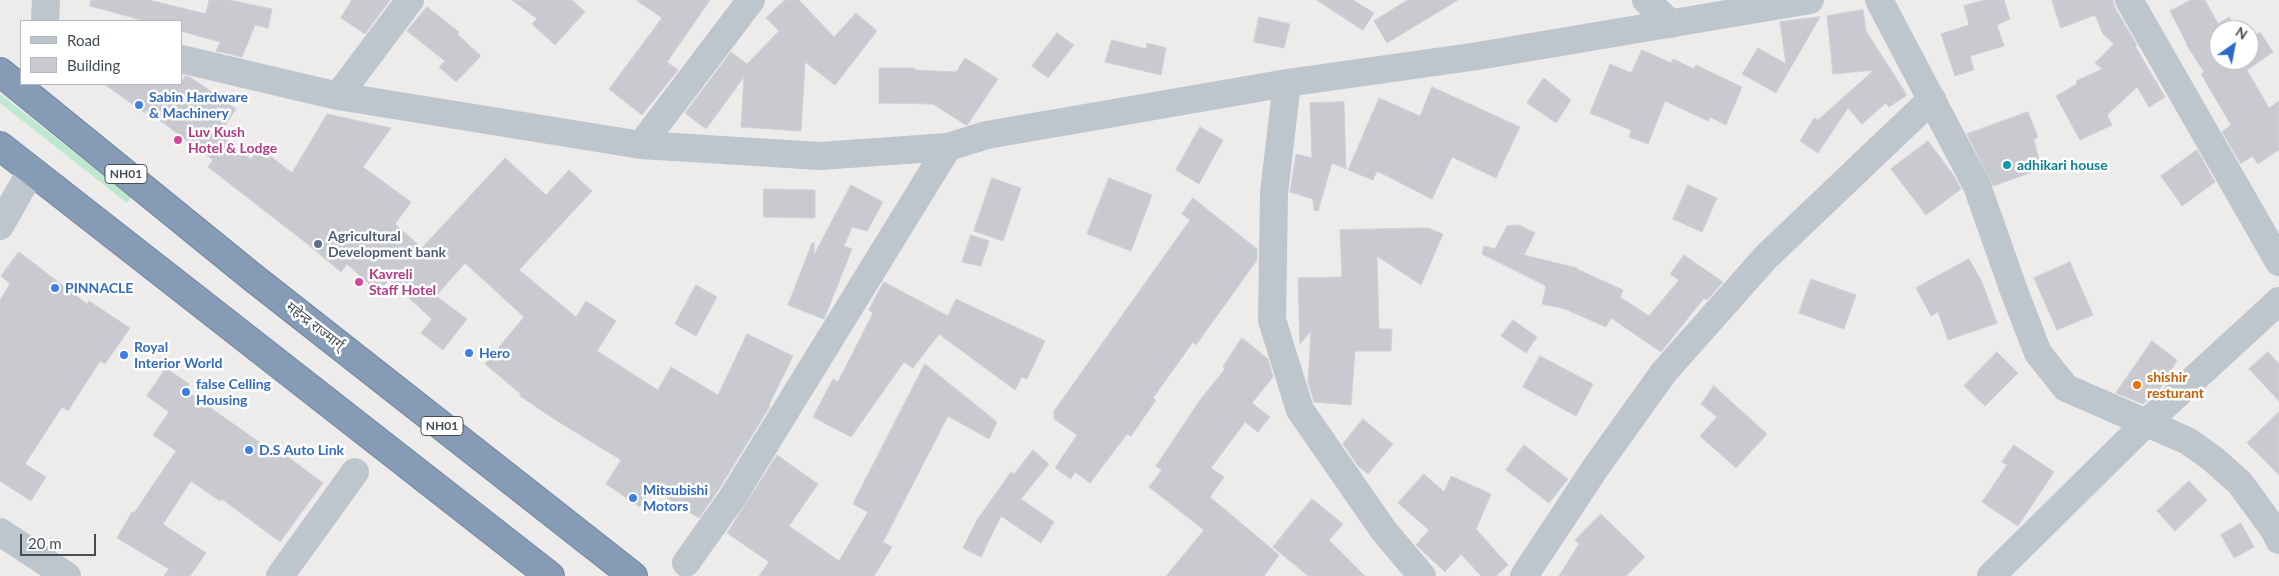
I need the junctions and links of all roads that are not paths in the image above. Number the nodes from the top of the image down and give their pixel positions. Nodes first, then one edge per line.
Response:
1 (46, 0) edge
2 (410, 0) edge
3 (751, 0) edge
4 (1646, 0) edge
5 (1810, 0) edge
6 (1879, 0) edge
7 (2130, 0) edge
8 (45, 20) edge
9 (1671, 24) junction
10 (182, 58) edge
11 (0, 72) edge
12 (1288, 83) junction
13 (338, 96) junction
14 (1932, 98) junction
15 (641, 145) junction
16 (0, 146) edge
17 (948, 147) junction
18 (31, 171) junction
19 (0, 226) edge
20 (2279, 262) edge
21 (2279, 301) edge
22 (2146, 423) junction
23 (355, 472) dead end
24 (0, 532) edge
25 (2279, 540) edge
26 (686, 563) dead end
27 (1997, 574) edge
28 (67, 576) edge
29 (280, 576) edge
30 (550, 576) edge
31 (633, 576) edge
32 (1422, 576) edge
33 (1524, 576) edge

1 - 8 street
2 - 13 street
3 - 15 street
4 - 9 street
5 - 9 street
6 - 14 street
7 - 20 street
9 - 12 street
10 - 13 street
11 - 31 highway, महेन्द्र राज्मार्ग् / NH01
12 - 17 street
12 - 32 street
13 - 15 street
14 - 22 street
14 - 33 street
15 - 17 street
16 - 18 highway
17 - 26 street
18 - 19 street
18 - 30 highway
21 - 22 street
22 - 25 street
22 - 27 street
23 - 29 street
24 - 28 street

